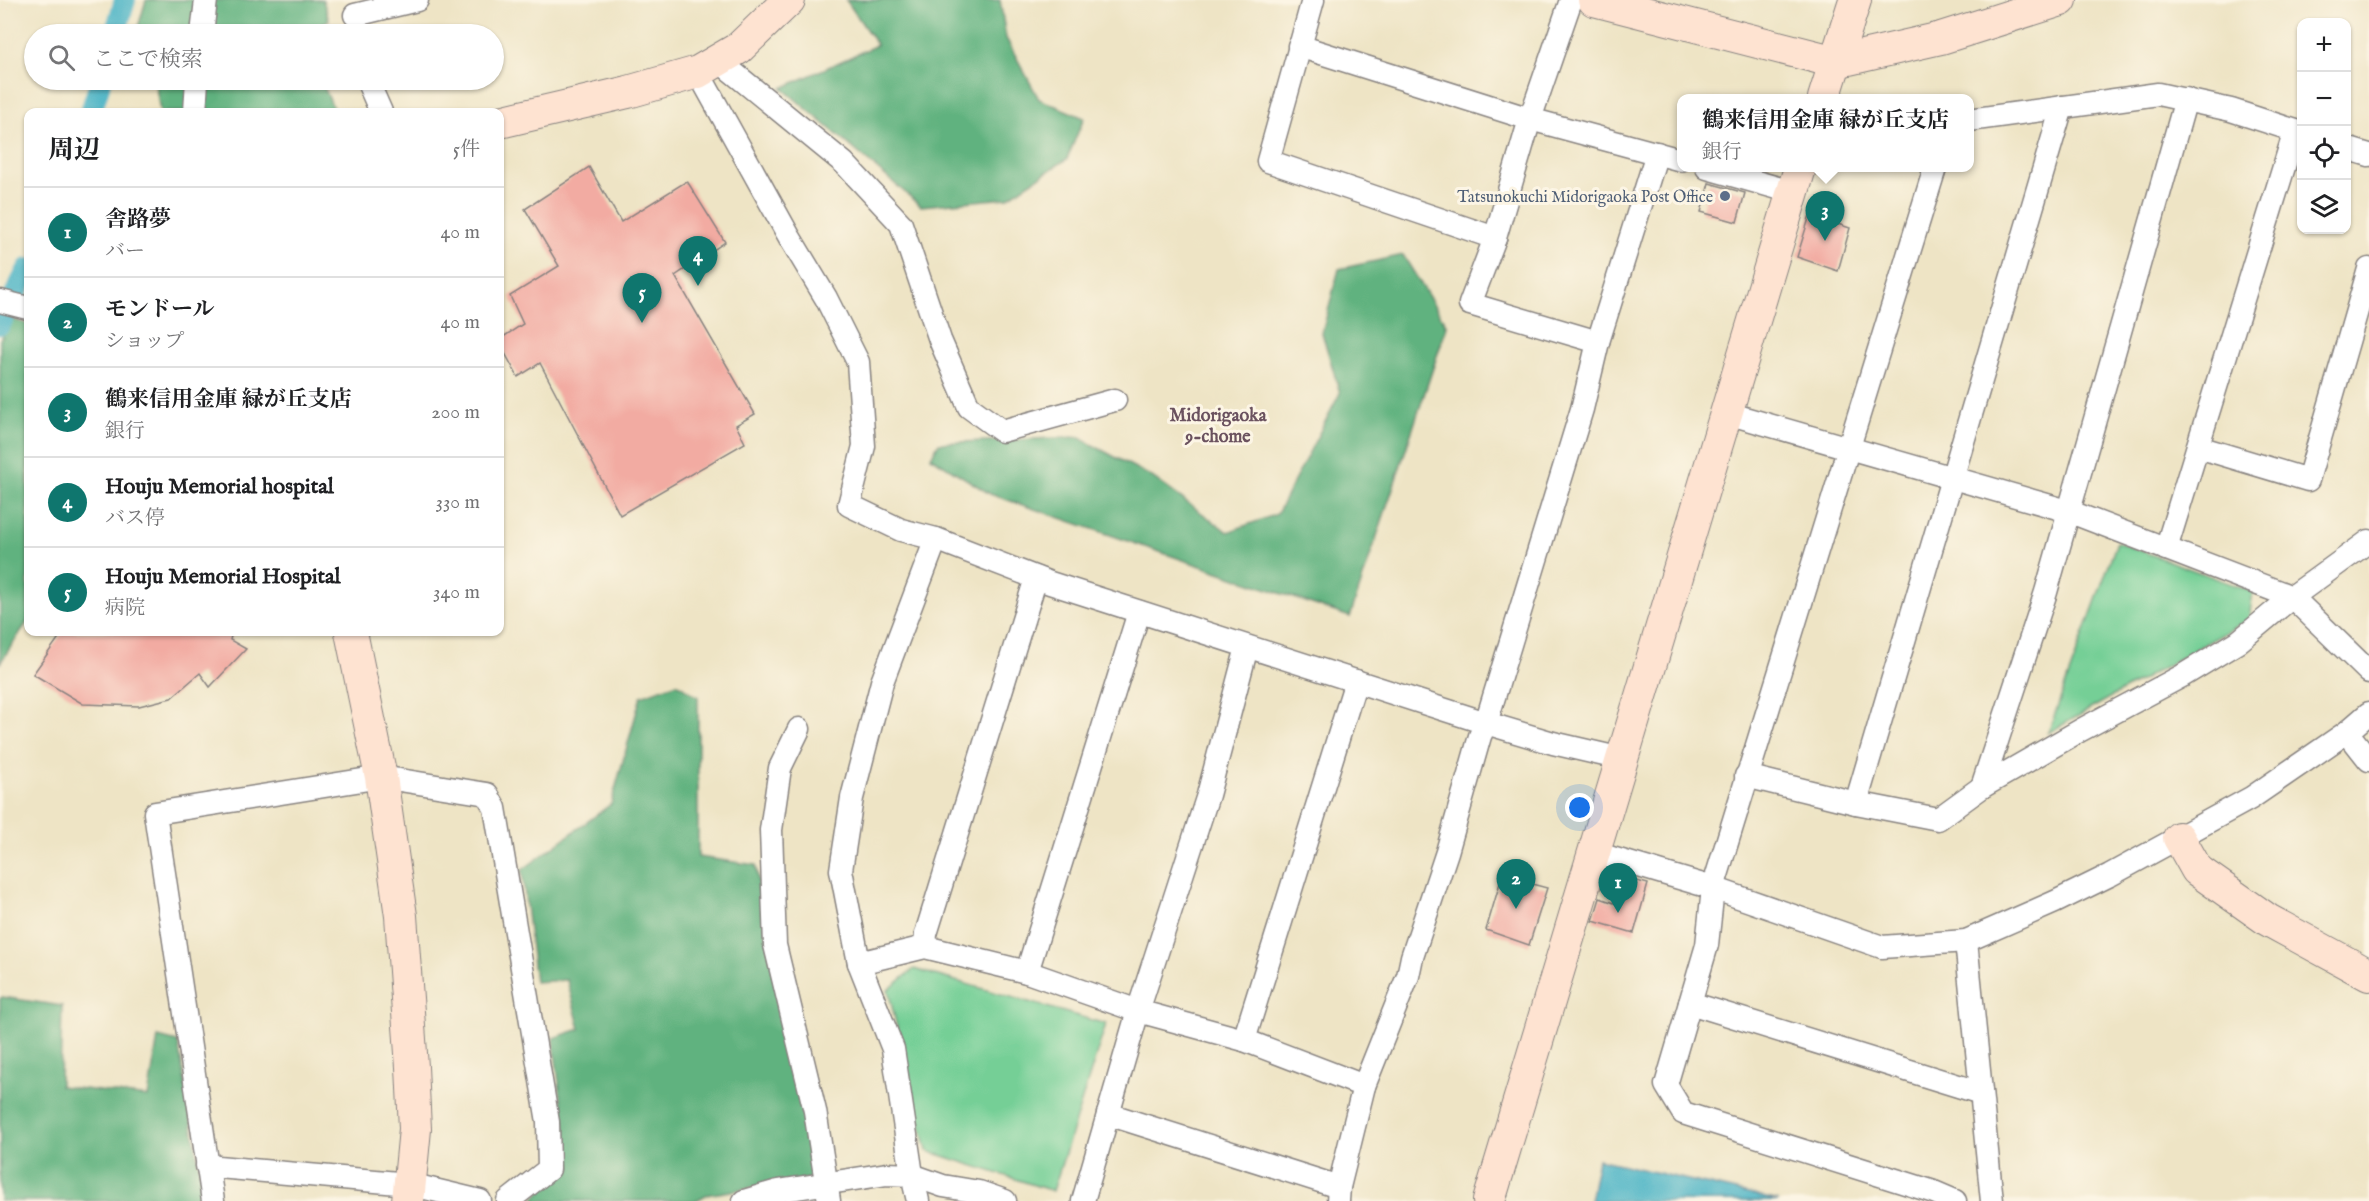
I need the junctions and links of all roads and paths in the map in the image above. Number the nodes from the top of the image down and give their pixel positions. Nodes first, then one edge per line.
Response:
1 (206, 0) edge
2 (417, 0) edge
3 (789, 0) edge
4 (1313, 0) edge
5 (1571, 0) edge
6 (1594, 0) edge
7 (1855, 0) edge
8 (2061, 0) edge
9 (354, 16) edge
10 (203, 24) edge
11 (1299, 46) junction
12 (1836, 62) junction
13 (709, 66) junction
14 (196, 90) edge
15 (371, 90) edge
16 (1826, 94) edge
17 (2186, 99) junction
18 (2062, 107) junction
19 (195, 108) edge
20 (379, 108) edge
21 (1530, 118) junction
22 (1974, 119) edge
23 (504, 121) edge
24 (2297, 132) edge
25 (2297, 135) edge
26 (2351, 150) edge
27 (1657, 153) junction
28 (2369, 155) edge
29 (1677, 159) edge
30 (1737, 172) edge
31 (1934, 172) edge
32 (1796, 180) edge
33 (1495, 238) junction
34 (2369, 268) edge
35 (0, 301) edge
36 (24, 307) edge
37 (1598, 342) junction
38 (1116, 400) dead end
39 (1727, 413) junction
40 (2198, 447) junction
41 (1849, 448) junction
42 (1953, 478) junction
43 (2067, 511) junction
44 (936, 539) junction
45 (2369, 541) edge
46 (2166, 549) junction
47 (1036, 578) junction
48 (2292, 597) junction
49 (1139, 612) junction
50 (352, 636) edge
51 (1247, 647) junction
52 (2369, 672) edge
53 (1356, 681) junction
54 (2369, 713) edge
55 (1486, 723) junction
56 (800, 729) dead end
57 (2347, 732) junction
58 (1623, 759) junction
59 (2369, 760) edge
60 (1746, 776) junction
61 (381, 777) junction
62 (1982, 787) junction
63 (1856, 803) junction
64 (2179, 838) junction
65 (1595, 853) junction
66 (1713, 888) junction
67 (1966, 941) junction
68 (926, 947) junction
69 (859, 963) junction
70 (1027, 972) junction
71 (2369, 975) edge
72 (1690, 1003) junction
73 (1138, 1011) junction
74 (1244, 1040) junction
75 (1364, 1086) junction
76 (1981, 1093) junction
77 (1108, 1114) junction
78 (207, 1167) junction
79 (912, 1175) junction
80 (1904, 1192) edge
81 (409, 1193) edge
82 (828, 1193) edge
83 (1338, 1194) edge
84 (213, 1201) edge
85 (480, 1201) edge
86 (508, 1201) edge
87 (744, 1201) edge
88 (918, 1201) edge
89 (1005, 1201) edge
90 (1083, 1201) edge
91 (1489, 1201) edge
92 (1955, 1201) edge
93 (1992, 1201) edge

1 - 10 street
2 - 9 street
3 - 13 street
4 - 11 street
5 - 21 street
6 - 12 street
7 - 12 street
8 - 12 street
11 - 21 street
11 - 33 street
12 - 16 street
13 - 23 street
13 - 38 street
13 - 44 street
14 - 19 street
15 - 20 street
17 - 18 street
17 - 24 street
17 - 43 street
18 - 22 street
18 - 42 street
21 - 27 street
21 - 33 street
25 - 40 street
26 - 28 street
27 - 29 street
27 - 37 street
30 - 32 street
31 - 41 street
32 - 39 street
33 - 37 street
34 - 40 street
35 - 36 street
37 - 55 street
39 - 41 street
39 - 58 street
40 - 46 street
41 - 42 street
41 - 60 street
42 - 43 street
42 - 63 street
43 - 46 street
43 - 62 street
44 - 47 street
44 - 69 street
45 - 48 street
46 - 48 street
47 - 49 street
47 - 68 street
48 - 52 street
48 - 62 street
49 - 51 street
49 - 70 street
50 - 61 street
51 - 53 street
51 - 73 street
53 - 55 street
53 - 74 street
54 - 57 street
55 - 58 street
55 - 75 street
56 - 82 street
57 - 59 street
57 - 64 street
58 - 65 street
60 - 63 street
60 - 66 street
61 - 78 street
61 - 81 street
61 - 86 street
62 - 63 street
64 - 67 street
64 - 71 street
65 - 66 street
65 - 91 street
66 - 67 street
66 - 72 street
67 - 76 street
68 - 69 street
68 - 70 street
69 - 79 street
70 - 73 street
72 - 76 street
72 - 80 street
73 - 74 street
73 - 77 street
74 - 75 street
75 - 83 street
76 - 93 street
77 - 83 street
77 - 90 street
78 - 81 street
78 - 84 street
79 - 82 street
79 - 88 street
79 - 89 street
80 - 92 street
81 - 85 street
82 - 87 street

